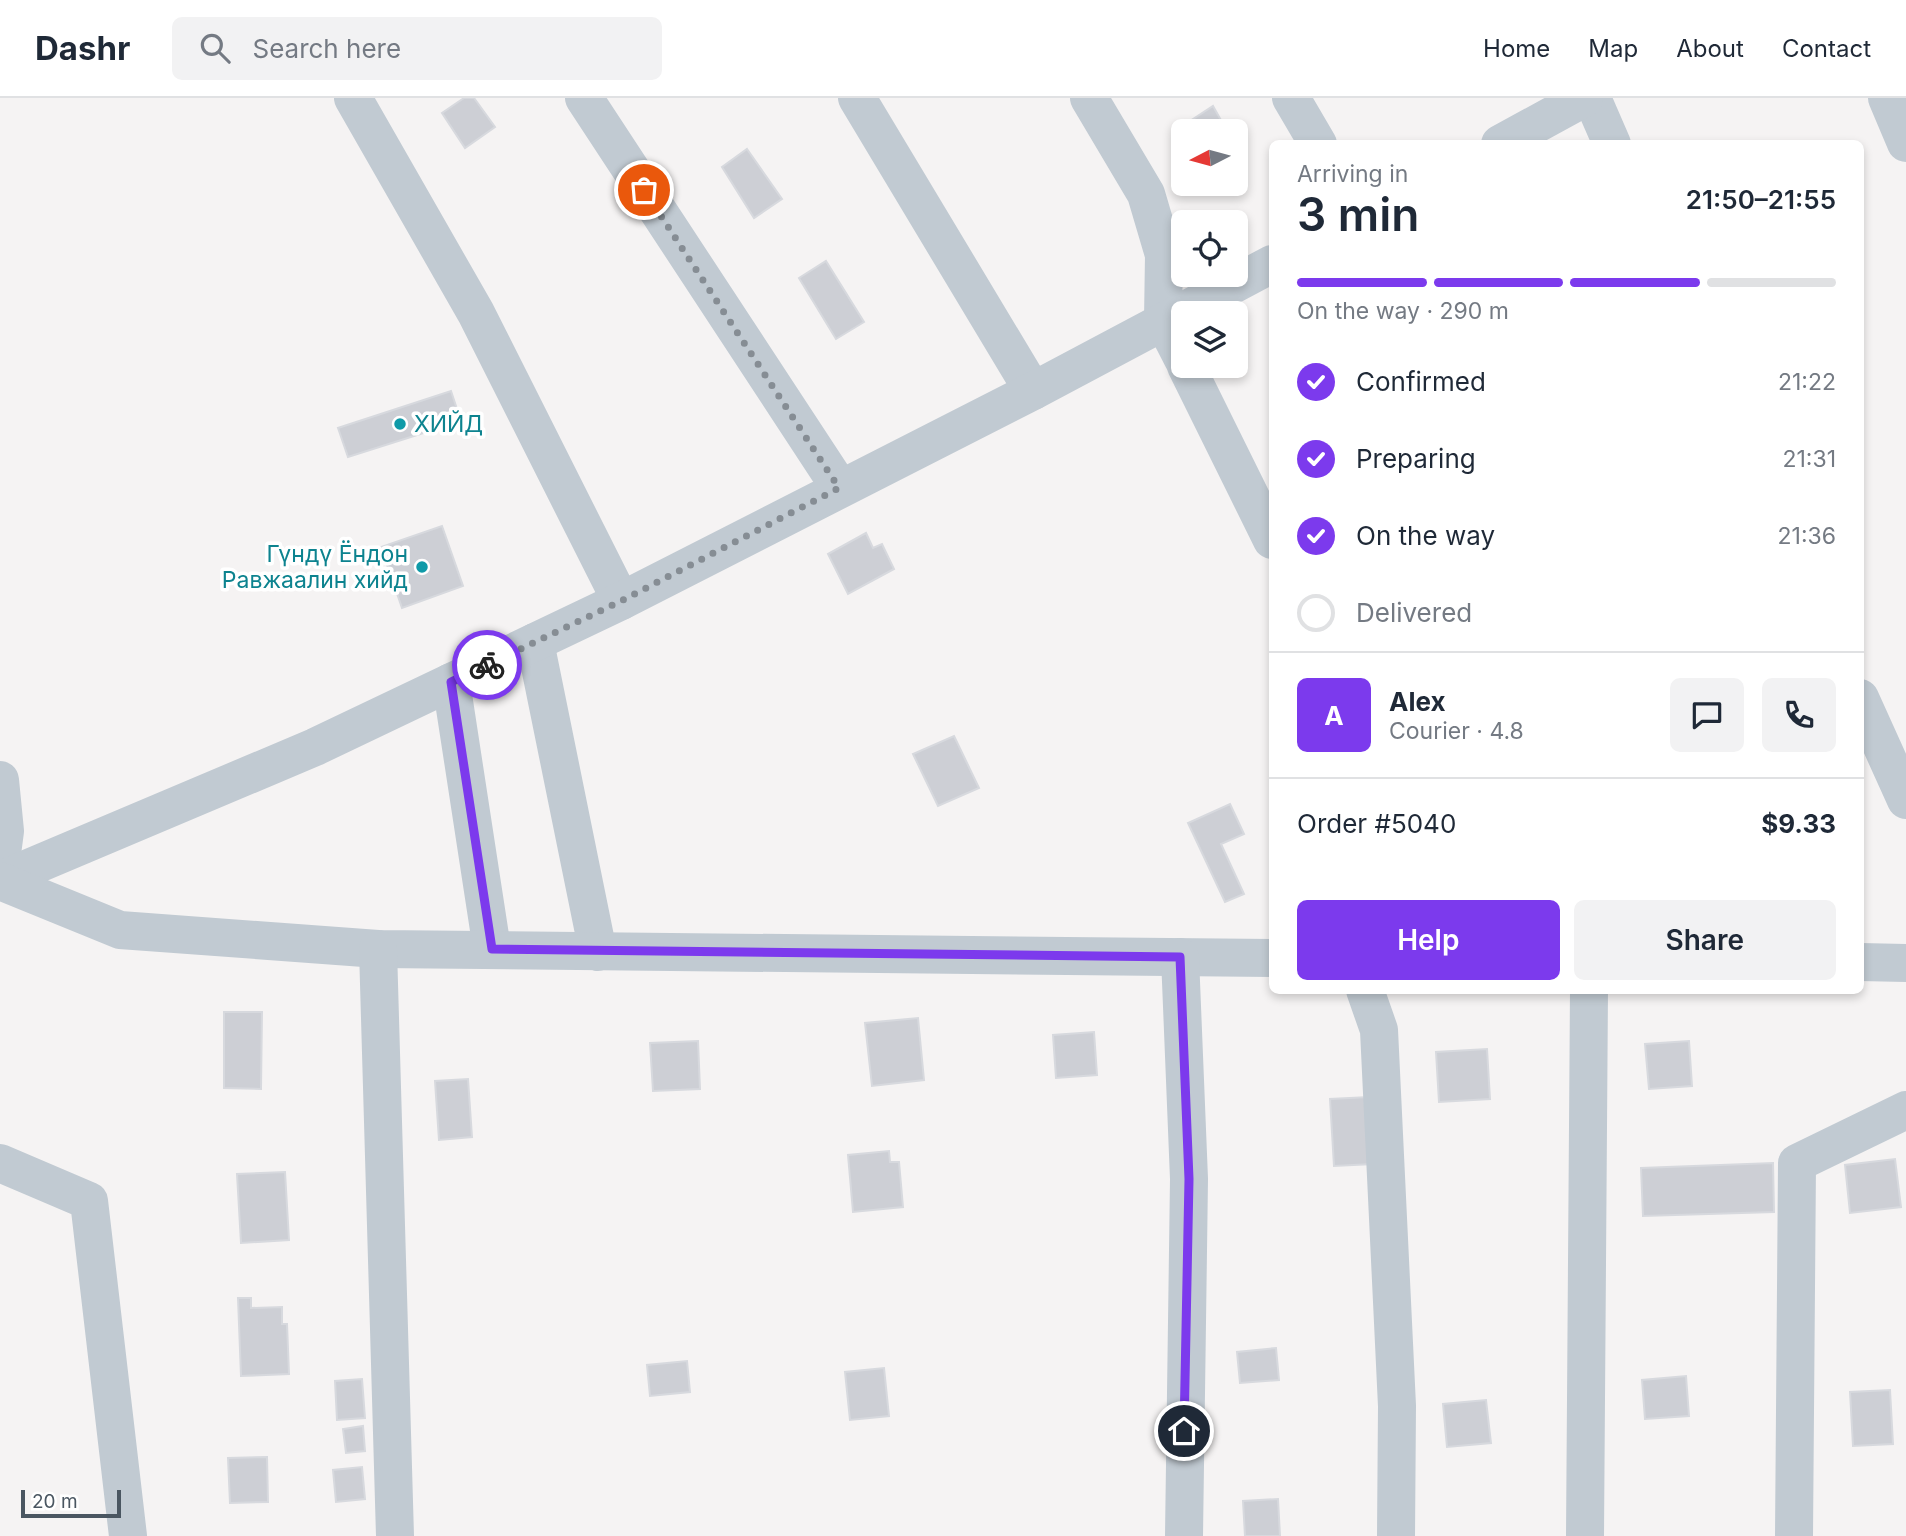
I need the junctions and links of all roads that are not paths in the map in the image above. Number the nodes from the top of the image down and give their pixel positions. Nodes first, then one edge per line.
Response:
1 (353, 98) edge
2 (584, 98) edge
3 (857, 98) edge
4 (1089, 98) edge
5 (1291, 98) edge
6 (1584, 98) edge
7 (1592, 98) edge
8 (1887, 98) edge
9 (1316, 140) edge
10 (1507, 140) edge
11 (1610, 140) edge
12 (1906, 143) edge
13 (1269, 266) edge
14 (1163, 320) junction
15 (1171, 336) edge
16 (1192, 378) edge
17 (1033, 391) junction
18 (839, 488) junction
19 (1269, 534) edge
20 (621, 601) junction
21 (535, 642) junction
22 (451, 682) junction
23 (1864, 707) edge
24 (0, 780) edge
25 (1906, 800) edge
26 (0, 869) edge
27 (0, 880) edge
28 (378, 949) junction
29 (492, 949) junction
30 (598, 952) junction
31 (1180, 957) junction
32 (1269, 958) edge
33 (1864, 962) edge
34 (1906, 963) edge
35 (1366, 994) edge
36 (1589, 994) edge
37 (1906, 1110) edge
38 (0, 1163) edge
39 (128, 1536) edge
40 (395, 1536) edge
41 (1184, 1536) edge
42 (1396, 1536) edge
43 (1585, 1536) edge
44 (1794, 1536) edge

1 - 20 street
2 - 18 street
3 - 17 street
4 - 14 street
5 - 9 street
6 - 10 street
7 - 11 street
8 - 12 street
13 - 14 street
14 - 15 street
14 - 17 street
16 - 19 street
17 - 18 street
18 - 20 street
20 - 21 street
21 - 22 street
21 - 30 street
22 - 27 street
22 - 29 street
23 - 25 street
24 - 26 street
27 - 28 street
28 - 29 street
28 - 40 street
29 - 30 street
30 - 31 street
31 - 32 street
31 - 41 street
33 - 34 street
35 - 42 street
36 - 43 street
37 - 44 street
38 - 39 street

